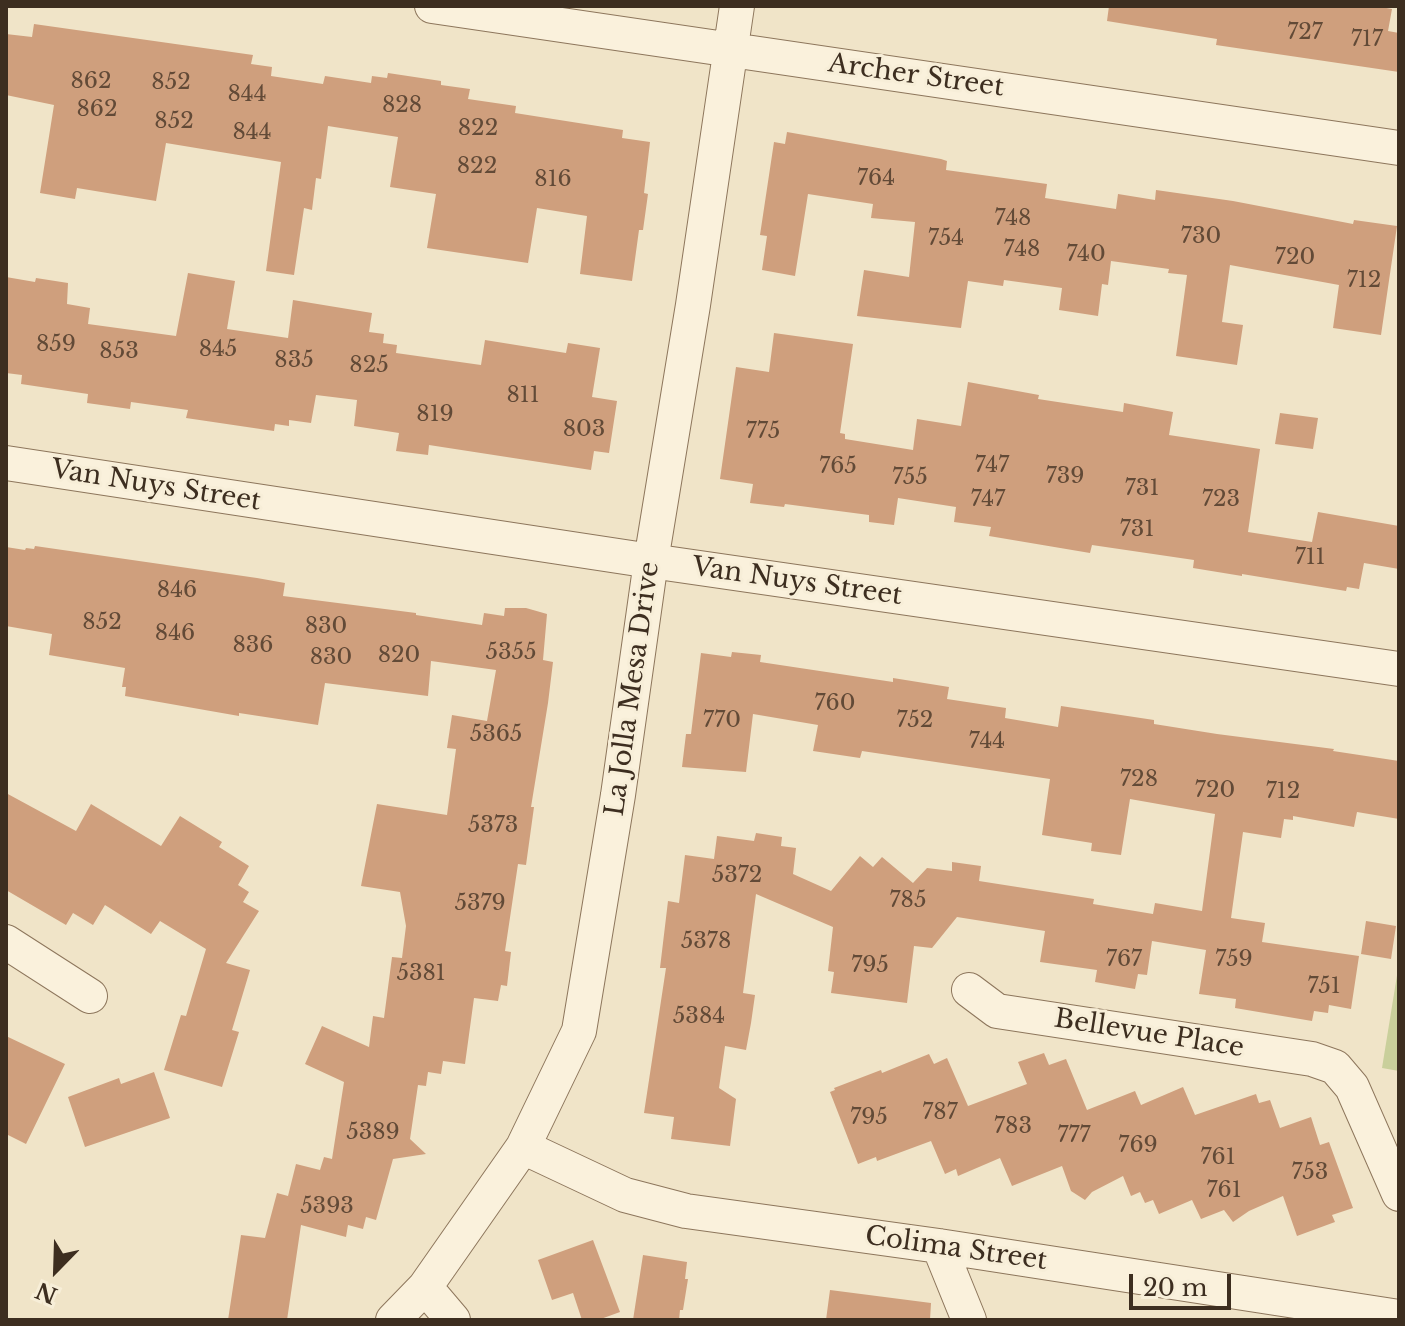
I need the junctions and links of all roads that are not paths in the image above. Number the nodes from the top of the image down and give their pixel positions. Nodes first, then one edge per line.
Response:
1 (432, 6) edge
2 (737, 6) edge
3 (731, 49) junction
4 (1399, 148) edge
5 (6, 463) edge
6 (651, 561) junction
7 (1399, 669) edge
8 (6, 942) edge
9 (969, 990) dead end
10 (90, 996) dead end
11 (523, 1147) junction
12 (1399, 1194) edge
13 (939, 1246) junction
14 (425, 1287) junction
15 (1399, 1317) edge
16 (393, 1320) edge
17 (453, 1320) edge
18 (969, 1320) edge

1 - 3 street, Archer Street
2 - 3 street, La Jolla Mesa Drive
3 - 4 street, Archer Street
3 - 6 street, La Jolla Mesa Drive
5 - 6 street, Van Nuys Street
6 - 7 street, Van Nuys Street
6 - 11 street, La Jolla Mesa Drive
8 - 10 street
9 - 12 street, Bellevue Place
11 - 13 street, Colima Street
11 - 14 street, La Jolla Mesa Drive
13 - 15 street, Colima Street
13 - 18 street
14 - 16 street, La Jolla Mesa Drive
14 - 17 street

